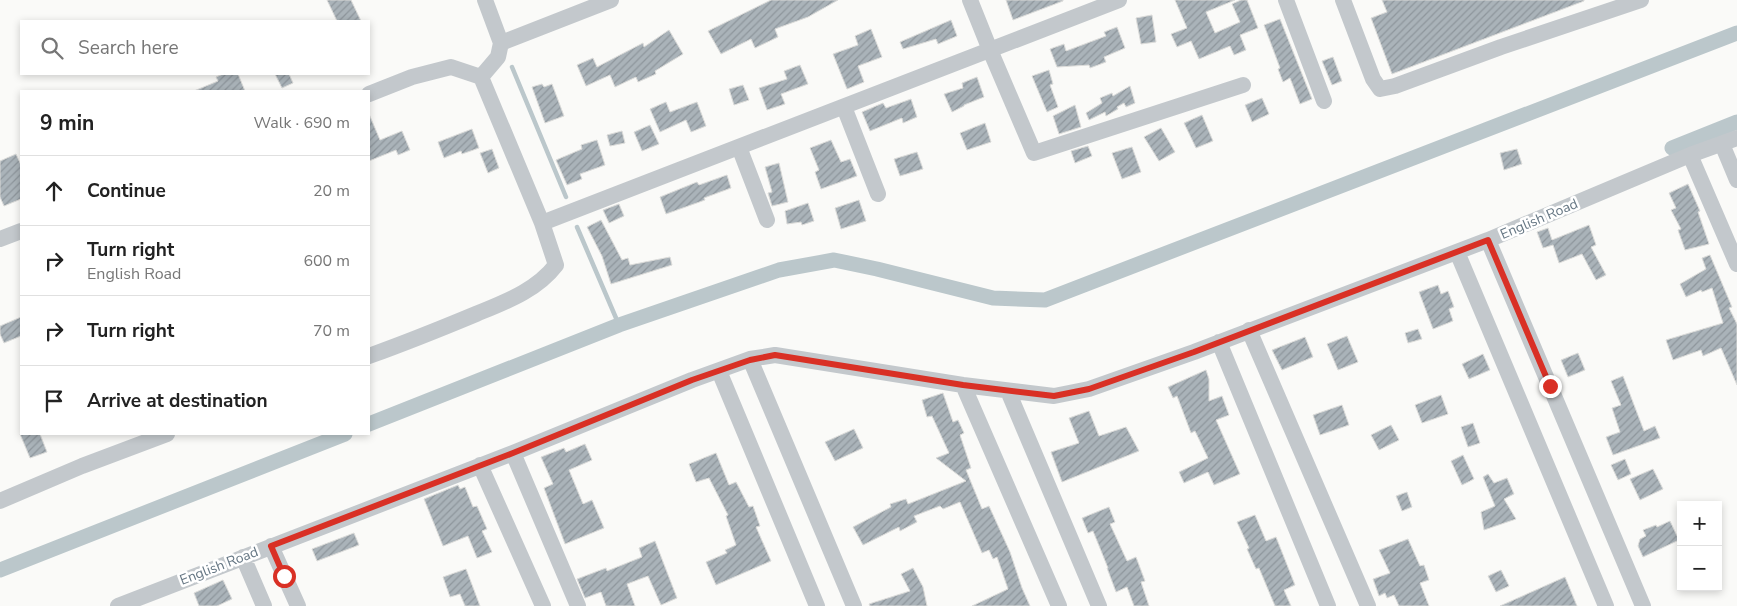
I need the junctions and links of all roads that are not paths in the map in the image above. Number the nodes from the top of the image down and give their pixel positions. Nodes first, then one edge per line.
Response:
1 (485, 0) edge
2 (611, 0) edge
3 (970, 0) edge
4 (1119, 0) edge
5 (1286, 0) edge
6 (1343, 0) edge
7 (1641, 0) edge
8 (501, 43) junction
9 (990, 50) junction
10 (481, 77) junction
11 (1243, 85) dead end
12 (370, 94) edge
13 (1324, 101) dead end
14 (844, 107) junction
15 (1737, 138) edge
16 (1722, 144) junction
17 (739, 147) junction
18 (1690, 155) junction
19 (1737, 180) edge
20 (878, 194) dead end
21 (767, 220) dead end
22 (542, 224) junction
23 (20, 231) edge
24 (0, 239) edge
25 (1488, 240) junction
26 (1457, 252) junction
27 (1737, 264) edge
28 (1249, 330) junction
29 (1219, 342) junction
30 (370, 356) edge
31 (750, 360) junction
32 (719, 371) junction
33 (963, 385) junction
34 (1008, 391) junction
35 (164, 435) edge
36 (513, 453) junction
37 (480, 465) junction
38 (0, 501) edge
39 (271, 546) junction
40 (243, 557) junction
41 (118, 606) edge
42 (264, 606) edge
43 (298, 606) edge
44 (543, 606) edge
45 (578, 606) edge
46 (817, 606) edge
47 (854, 606) edge
48 (1059, 606) edge
49 (1099, 606) edge
50 (1328, 606) edge
51 (1368, 606) edge
52 (1606, 606) edge
53 (1643, 606) edge

1 - 8 street
2 - 8 street
3 - 9 street
4 - 9 street
5 - 13 street
6 - 7 street
8 - 10 street
9 - 11 street
9 - 14 street
10 - 12 street
10 - 22 street
14 - 17 street
14 - 20 street
15 - 16 street, English Road
16 - 18 street, English Road
16 - 19 street
17 - 21 street
17 - 22 street
18 - 25 street, English Road
18 - 27 street
22 - 30 street
23 - 24 street
25 - 26 street, English Road
25 - 53 street
26 - 28 street, English Road
26 - 52 street
28 - 29 street, English Road
28 - 51 street
29 - 34 street, English Road
29 - 50 street
31 - 32 street, English Road
31 - 33 street, English Road
31 - 47 street
32 - 36 street, English Road
32 - 46 street
33 - 34 street, English Road
33 - 48 street
34 - 49 street
35 - 38 street
36 - 37 street, English Road
36 - 45 street
37 - 39 street, English Road
37 - 44 street
39 - 40 street, English Road
39 - 43 street
40 - 41 street, English Road
40 - 42 street

